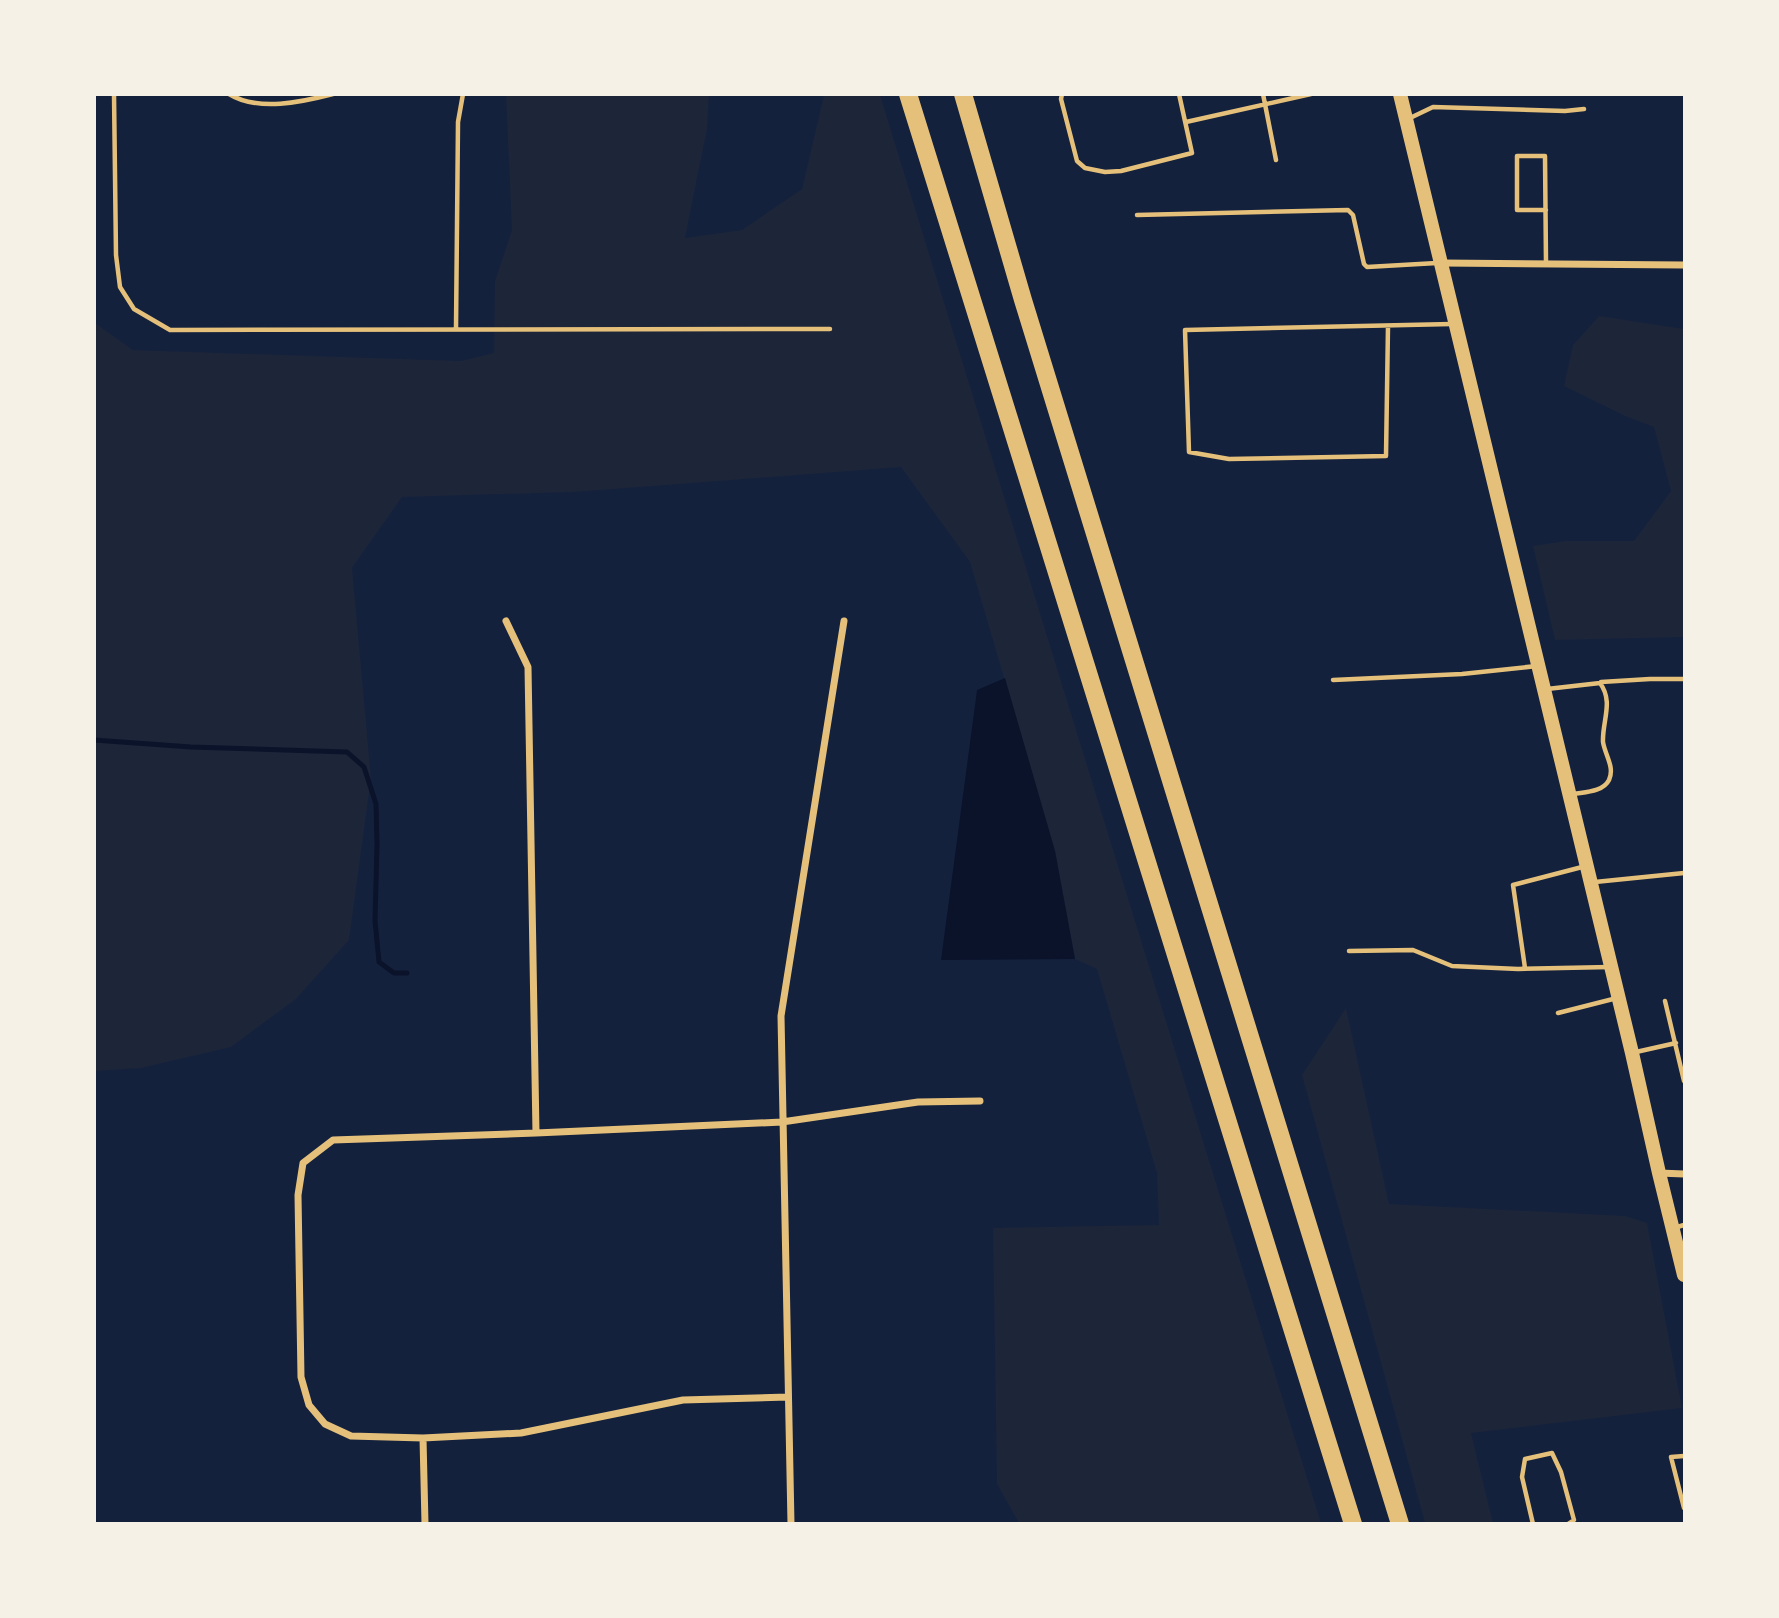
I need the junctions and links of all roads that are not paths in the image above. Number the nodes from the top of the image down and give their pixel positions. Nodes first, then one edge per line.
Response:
1 (114, 94) edge
2 (229, 94) edge
3 (333, 94) edge
4 (463, 94) edge
5 (908, 94) edge
6 (962, 94) edge
7 (1062, 94) edge
8 (1179, 94) edge
9 (1263, 94) edge
10 (1311, 94) edge
11 (1400, 94) edge
12 (1265, 104) junction
13 (1584, 109) dead end
14 (1406, 119) junction
15 (1185, 122) junction
16 (1276, 160) dead end
17 (1546, 211) junction
18 (1137, 215) dead end
19 (1442, 263) junction
20 (1546, 264) junction
21 (1685, 265) edge
22 (1456, 324) junction
23 (1388, 326) junction
24 (456, 329) junction
25 (830, 329) dead end
26 (506, 621) dead end
27 (844, 621) dead end
28 (1537, 666) junction
29 (1685, 679) edge
30 (1333, 680) dead end
31 (1600, 682) junction
32 (1544, 689) junction
33 (1570, 795) junction
34 (1586, 866) junction
35 (1685, 873) edge
36 (1591, 882) junction
37 (1349, 951) dead end
38 (1611, 967) junction
39 (1525, 968) junction
40 (1618, 998) junction
41 (1665, 1001) dead end
42 (1558, 1013) dead end
43 (1676, 1043) junction
44 (1632, 1053) junction
45 (1685, 1081) edge
46 (980, 1101) dead end
47 (782, 1122) junction
48 (536, 1133) junction
49 (1658, 1173) junction
50 (1685, 1174) edge
51 (1679, 1227) edge
52 (1685, 1275) edge
53 (788, 1397) junction
54 (423, 1438) junction
55 (1685, 1456) edge
56 (1685, 1508) edge
57 (425, 1524) edge
58 (791, 1524) edge
59 (1353, 1524) edge
60 (1400, 1524) edge
61 (1533, 1524) edge
62 (1568, 1524) edge

1 - 24 lane
2 - 3 lane
4 - 24 lane
5 - 59 highway
6 - 60 highway
7 - 15 lane
8 - 15 lane
9 - 12 lane
10 - 12 lane
11 - 14 main road
12 - 15 lane
12 - 16 lane
13 - 14 lane
14 - 19 main road
17 - 17 lane
17 - 20 lane
18 - 19 lane
19 - 20 street
19 - 22 main road
20 - 21 street
22 - 23 lane
22 - 28 main road
23 - 23 lane
24 - 25 lane
26 - 48 street
27 - 47 street
28 - 30 lane
28 - 32 main road
29 - 31 lane
31 - 32 lane
31 - 33 lane
32 - 33 main road
33 - 34 main road
34 - 36 main road
34 - 39 lane
35 - 36 lane
36 - 38 main road
37 - 39 lane
38 - 39 lane
38 - 40 main road
40 - 42 lane
40 - 44 main road
41 - 43 lane
43 - 44 lane
43 - 45 lane
44 - 49 main road
46 - 47 street
47 - 48 street
47 - 53 street
48 - 54 street
49 - 50 street
49 - 51 main road
51 - 52 main road
53 - 54 street
53 - 58 street
54 - 57 street
55 - 56 lane
61 - 62 lane

